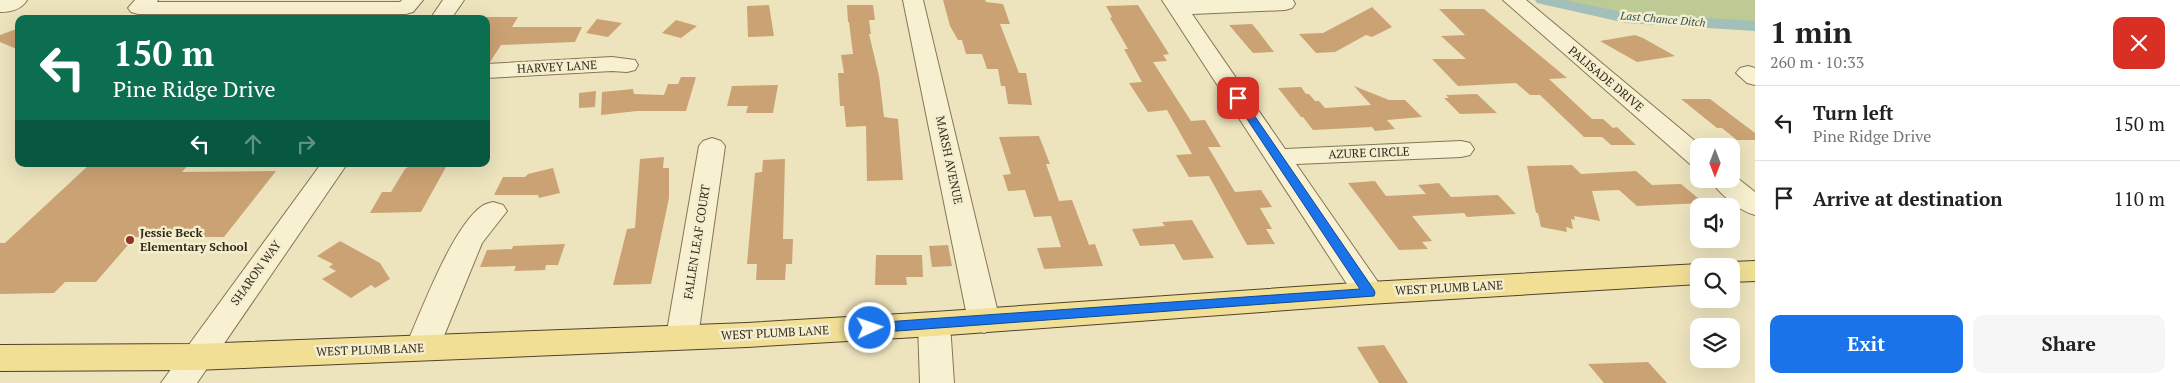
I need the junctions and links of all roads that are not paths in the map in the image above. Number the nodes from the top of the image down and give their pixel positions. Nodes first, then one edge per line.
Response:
1 (148, 0) edge
2 (454, 0) edge
3 (913, 0) edge
4 (1513, 0) edge
5 (1174, 4) edge
6 (1285, 4) dead end
7 (405, 9) edge
8 (443, 15) edge
9 (627, 65) dead end
10 (490, 70) edge
11 (712, 146) dead end
12 (1461, 150) dead end
13 (1690, 150) edge
14 (1278, 158) junction
15 (332, 167) edge
16 (1734, 188) edge
17 (1755, 206) edge
18 (493, 211) dead end
19 (1755, 271) edge
20 (1740, 272) edge
21 (1690, 275) edge
22 (1369, 293) junction
23 (984, 321) junction
24 (934, 324) junction
25 (682, 338) junction
26 (422, 348) junction
27 (0, 358) edge
28 (186, 370) edge
29 (937, 383) edge

1 - 7 street
2 - 8 street
3 - 23 street, MARSH AVENUE
4 - 13 street, PALISADE DRIVE
5 - 6 street
5 - 14 street
9 - 10 street, HARVEY LANE
11 - 25 street, FALLEN LEAF COURT
12 - 14 street, AZURE CIRCLE
14 - 22 street
15 - 28 street, SHARON WAY
16 - 17 street
18 - 26 street
19 - 20 main road
21 - 22 main road, WEST PLUMB LANE
22 - 23 main road, WEST PLUMB LANE
23 - 24 main road, WEST PLUMB LANE
24 - 25 main road, WEST PLUMB LANE
24 - 29 street
25 - 26 main road, WEST PLUMB LANE
26 - 28 main road, WEST PLUMB LANE
27 - 28 main road, WEST PLUMB LANE

